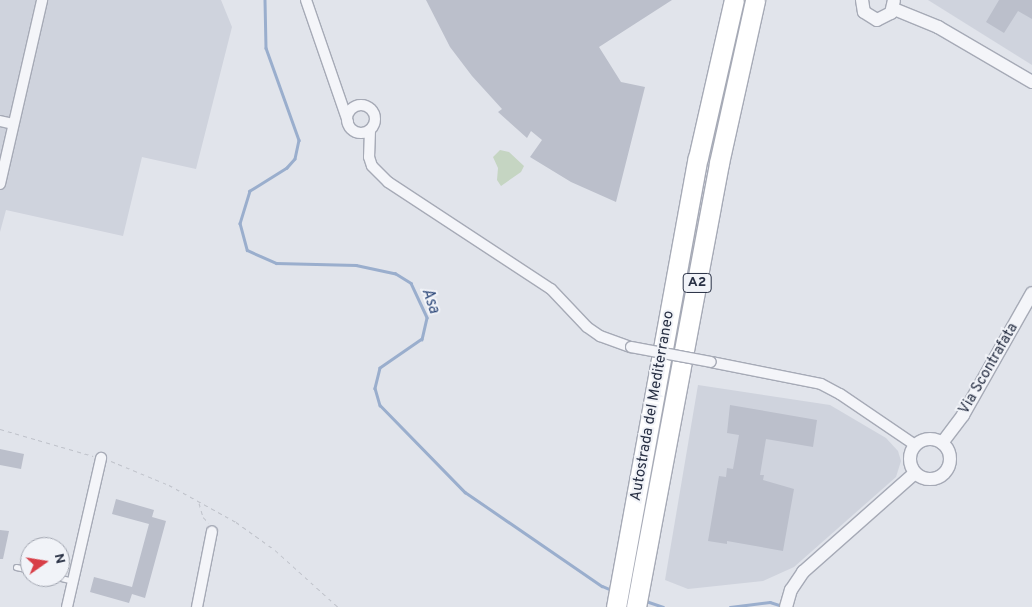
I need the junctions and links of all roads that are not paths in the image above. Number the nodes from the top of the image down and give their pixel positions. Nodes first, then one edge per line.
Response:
1 (42, 0) edge
2 (306, 0) edge
3 (734, 0) edge
4 (755, 0) edge
5 (862, 0) edge
6 (894, 4) edge
7 (1032, 82) edge
8 (336, 84) junction
9 (359, 106) junction
10 (0, 121) edge
11 (348, 122) junction
12 (13, 124) junction
13 (370, 130) junction
14 (0, 184) edge
15 (1032, 292) edge
16 (942, 443) junction
17 (914, 445) junction
18 (101, 458) dead end
19 (915, 473) junction
20 (212, 531) road end
21 (16, 567) dead end
22 (20, 568) edge
23 (70, 580) edge
24 (73, 581) junction
25 (67, 607) edge
26 (197, 607) edge
27 (616, 607) edge
28 (636, 607) edge
29 (786, 607) edge

1 - 12 street
2 - 8 street
3 - 27 highway, Autostrada del Mediterraneo / A2
4 - 28 highway, Autostrada del Mediterraneo / A2
5 - 6 street
6 - 7 street
8 - 9 street
8 - 11 street
9 - 11 street
9 - 13 street
10 - 12 street
11 - 13 street
12 - 14 street
13 - 17 street, bridge
15 - 16 street, Via Scontrafata
16 - 17 street
16 - 19 street
17 - 19 street
18 - 24 street
19 - 29 street
20 - 26 street
21 - 22 lane
23 - 24 lane
24 - 25 street

